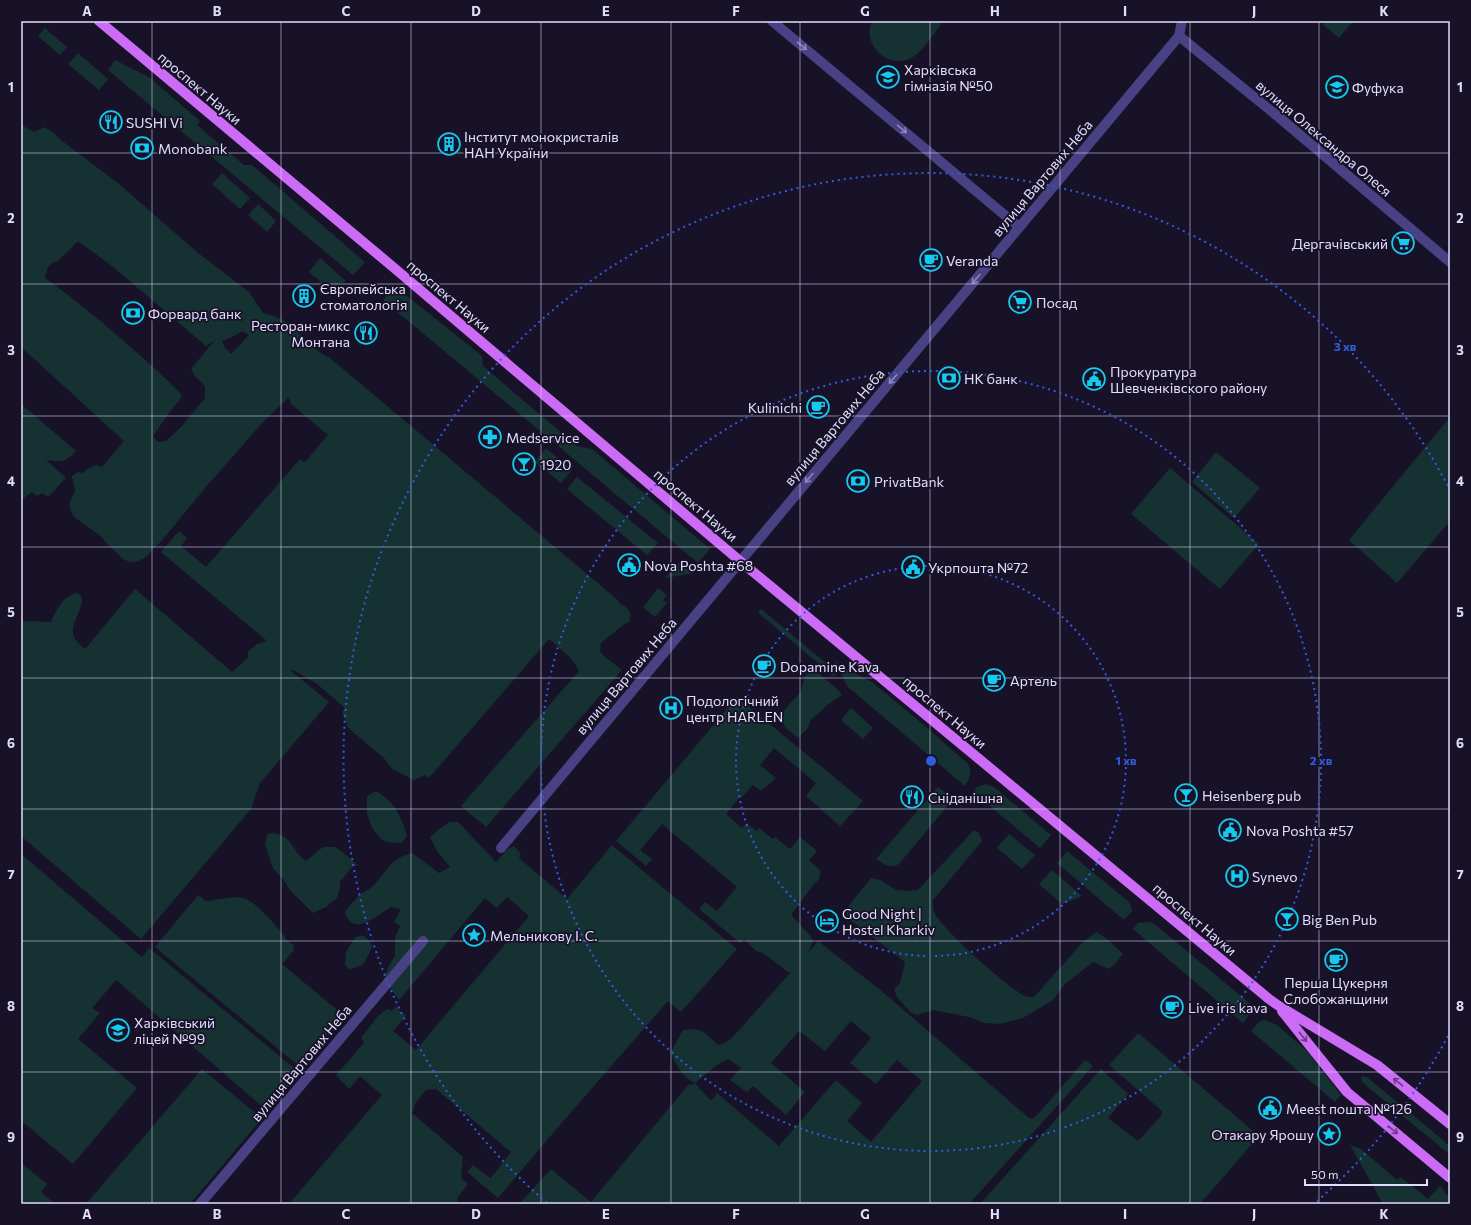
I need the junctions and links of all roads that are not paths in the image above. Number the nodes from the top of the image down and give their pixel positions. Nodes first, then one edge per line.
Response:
1 (99, 21) edge
2 (772, 21) edge
3 (1182, 21) edge
4 (1179, 36) junction
5 (1019, 228) junction
6 (1450, 262) edge
7 (740, 561) junction
8 (501, 848) dead end
9 (424, 941) dead end
10 (1279, 1006) junction
11 (1450, 1124) edge
12 (1450, 1178) edge
13 (200, 1204) edge

1 - 7 main road, проспект Науки
2 -> 5 street
3 - 4 street, вулиця Вартових Неба
4 - 5 street, вулиця Вартових Неба
4 - 6 street, вулиця Олександра Олеся
5 -> 7 street, вулиця Вартових Неба
7 - 8 street, вулиця Вартових Неба
7 - 10 main road, проспект Науки
9 - 13 street, вулиця Вартових Неба
11 -> 10 main road, проспект Науки
10 -> 12 main road, проспект Науки

